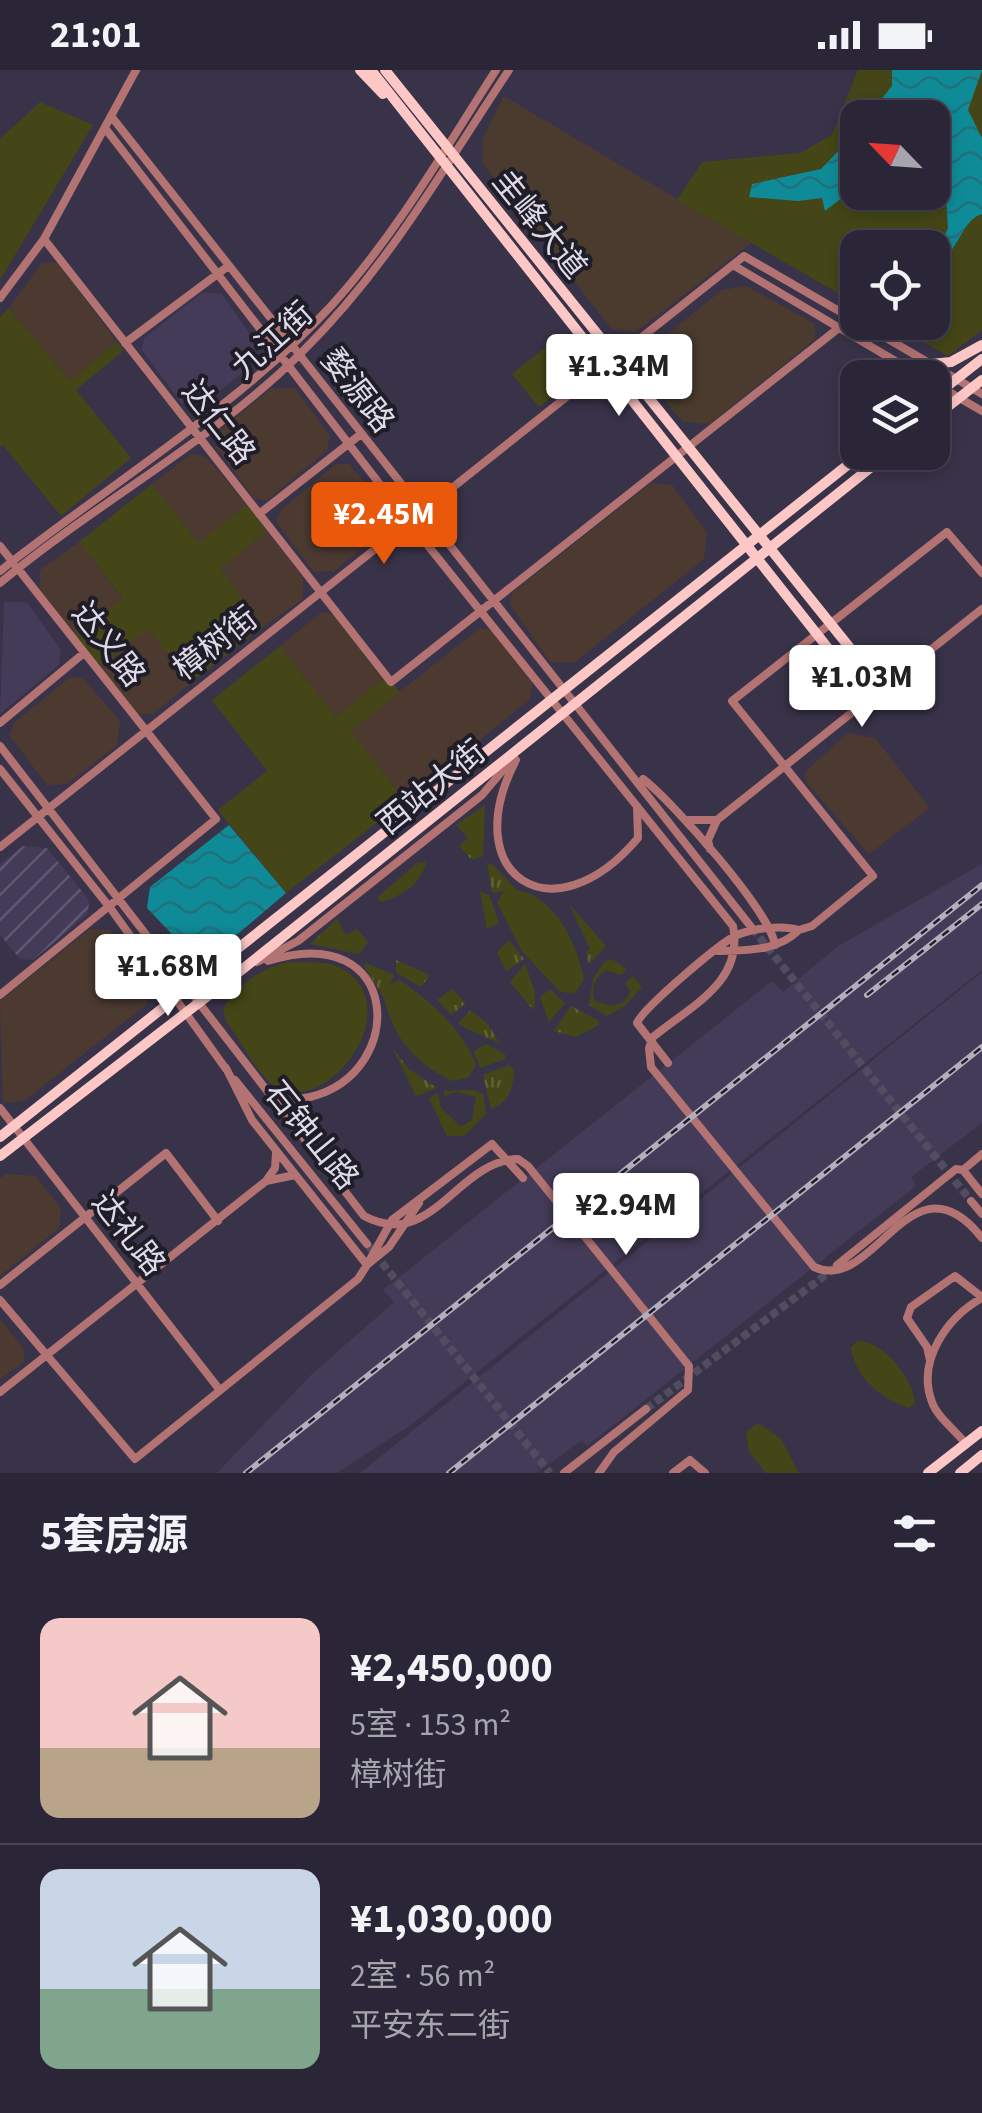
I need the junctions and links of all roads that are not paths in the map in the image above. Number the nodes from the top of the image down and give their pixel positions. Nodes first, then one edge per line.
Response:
1 (136, 70) edge
2 (360, 70) edge
3 (496, 70) edge
4 (509, 70) edge
5 (380, 71) edge
6 (402, 112) junction
7 (111, 116) junction
8 (105, 128) junction
9 (445, 155) junction
10 (44, 239) junction
11 (732, 265) junction
12 (227, 267) junction
13 (217, 274) junction
14 (0, 298) edge
15 (840, 312) edge
16 (840, 327) joint
17 (861, 340) edge
18 (889, 340) edge
19 (126, 343) junction
20 (291, 344) junction
21 (982, 345) edge
22 (279, 353) junction
23 (299, 355) junction
24 (616, 358) junction
25 (982, 359) edge
26 (894, 360) edge
27 (924, 360) edge
28 (950, 362) edge
29 (288, 364) junction
30 (604, 367) junction
31 (950, 375) edge
32 (957, 379) junction
33 (950, 384) edge
34 (979, 388) edge
35 (950, 393) edge
36 (964, 401) junction
37 (950, 409) edge
38 (982, 414) edge
39 (191, 426) junction
40 (361, 434) junction
41 (199, 436) junction
42 (349, 444) junction
43 (690, 446) junction
44 (675, 458) junction
45 (842, 470) edge
46 (867, 470) edge
47 (422, 512) junction
48 (260, 514) junction
49 (409, 522) junction
50 (759, 536) junction
51 (0, 546) edge
52 (746, 546) junction
53 (768, 548) junction
54 (755, 558) junction
55 (15, 565) junction
56 (0, 571) edge
57 (982, 574) edge
58 (0, 583) edge
59 (321, 592) junction
60 (494, 602) junction
61 (982, 609) edge
62 (480, 612) junction
63 (830, 624) junction
64 (817, 634) junction
65 (84, 653) junction
66 (883, 689) junction
67 (565, 692) junction
68 (554, 700) junction
69 (869, 700) junction
70 (576, 702) junction
71 (564, 712) junction
72 (0, 723) edge
73 (144, 730) junction
74 (0, 746) edge
75 (524, 746) junction
76 (785, 766) junction
77 (0, 769) edge
78 (632, 771) junction
79 (636, 801) junction
80 (48, 809) junction
81 (681, 815) junction
82 (38, 817) junction
83 (716, 820) junction
84 (0, 847) edge
85 (710, 851) junction
86 (121, 900) junction
87 (111, 909) junction
88 (752, 928) tunnel mouth
89 (773, 930) junction
90 (799, 930) junction
91 (775, 945) junction
92 (718, 951) junction
93 (244, 968) junction
94 (188, 987) junction
95 (0, 995) edge
96 (175, 996) junction
97 (199, 1003) junction
98 (186, 1012) junction
99 (668, 1063) dead end
100 (226, 1068) junction
101 (262, 1085) junction
102 (0, 1108) edge
103 (14, 1126) junction
104 (0, 1137) edge
105 (23, 1138) junction
106 (276, 1148) junction
107 (982, 1154) edge
108 (0, 1156) edge
109 (963, 1170) junction
110 (298, 1176) junction
111 (523, 1178) dead end
112 (266, 1181) junction
113 (982, 1194) edge
114 (972, 1201) tunnel mouth
115 (982, 1214) edge
116 (85, 1217) junction
117 (218, 1221) junction
118 (982, 1238) edge
119 (367, 1244) tunnel mouth
120 (367, 1265) junction
121 (837, 1266) tunnel mouth
122 (137, 1283) junction
123 (0, 1284) edge
124 (982, 1297) edge
125 (0, 1300) edge
126 (47, 1356) junction
127 (930, 1364) junction
128 (219, 1389) junction
129 (0, 1392) edge
130 (646, 1409) tunnel mouth
131 (982, 1431) edge
132 (966, 1444) junction
133 (982, 1455) edge
134 (564, 1473) edge
135 (599, 1473) edge
136 (674, 1473) edge
137 (705, 1473) edge
138 (928, 1473) edge
139 (960, 1473) edge

1 - 7 street
2 - 6 main road
3 - 9 street, 九江街
4 - 9 street, 九江街
5 - 6 main road
5 - 9 main road, 圭峰大道
6 - 9 main road, 圭峰大道
7 - 8 street
7 - 12 street, 婺源路
8 - 10 street
8 - 13 street, 婺源路
9 - 20 street, 九江街
9 - 23 street, 九江街
9 - 24 main road, 圭峰大道
9 - 30 main road, 圭峰大道
10 - 14 street
10 - 19 street, 达仁路
11 - 15 street, 樟树街
11 - 16 street
11 - 24 street, 樟树街
12 - 13 street
12 - 20 street, 婺源路
13 - 19 street
13 - 22 street, 婺源路
16 - 43 street
17 - 26 street
18 - 27 street
19 - 39 street, 达仁路
20 - 22 street, 九江街
20 - 23 street, 婺源路
21 - 28 main road
22 - 29 street, 婺源路
22 - 39 street, 九江街
23 - 29 street, 九江街
23 - 40 street, 婺源路
24 - 30 street, 樟树街
24 - 43 main road, 圭峰大道
25 - 32 main road
29 - 41 street, 九江街
29 - 42 street, 婺源路
30 - 44 main road, 圭峰大道
30 - 47 street, 樟树街
31 - 32 street
32 - 33 main road
32 - 34 street
34 - 36 main road
35 - 36 street
36 - 37 main road
36 - 38 street
39 - 41 street, 达仁路
39 - 55 street, 九江街
40 - 42 street
40 - 47 street, 婺源路
41 - 48 street, 达仁路
41 - 55 street, 九江街
42 - 48 street
42 - 49 street, 婺源路
43 - 44 street
43 - 50 main road, 圭峰大道
44 - 52 main road, 圭峰大道
44 - 60 street
45 - 50 main road, 西站大街
46 - 53 main road, 西站大街
47 - 49 street, 樟树街
47 - 60 street, 婺源路
48 - 59 street, 达仁路
49 - 59 street, 樟树街
49 - 62 street, 婺源路
50 - 52 main road, 西站大街
50 - 53 main road, 圭峰大道
51 - 55 street, 达义路
52 - 54 main road, 圭峰大道
52 - 67 main road, 西站大街
53 - 54 main road, 西站大街
53 - 63 main road, 圭峰大道
54 - 64 main road, 圭峰大道
54 - 70 main road, 西站大街
55 - 56 street, 九江街
55 - 58 street, 九江街
55 - 65 street, 达义路
57 - 63 street
59 - 62 street, 达仁路
59 - 73 street, 樟树街
60 - 62 street
60 - 67 street, 婺源路
61 - 66 street
62 - 68 street, 婺源路
63 - 64 street
63 - 66 main road, 圭峰大道
64 - 69 main road, 圭峰大道
64 - 76 street
65 - 72 street
65 - 73 street, 达义路
66 - 69 street
67 - 68 main road, 西站大街
67 - 70 street, 婺源路
68 - 71 street, 婺源路
68 - 94 main road, 西站大街
69 - 76 street
70 - 71 main road, 西站大街
70 - 78 street, 婺源路
71 - 75 main road, 西站大街
71 - 79 street, 婺源路
73 - 80 street, 樟树街
73 - 86 street, 达义路
74 - 80 street
75 - 79 street
75 - 93 main road, 西站大街
76 - 83 street
76 - 90 street
77 - 82 street, 石钟山路
78 - 81 street
78 - 88 street, 婺源路
79 - 118 street, 婺源路
80 - 82 street, 樟树街
80 - 86 street
81 - 83 street
81 - 85 street
82 - 84 street, 樟树街
82 - 87 street, 石钟山路
83 - 85 street
85 - 89 street
86 - 87 street
86 - 94 street
87 - 95 street
87 - 96 street, 石钟山路
89 - 90 street
89 - 91 street
89 - 92 street
90 - 91 street
91 - 92 street
92 - 99 street
93 - 97 main road, 西站大街
93 - 101 street
94 - 96 main road, 西站大街
94 - 97 street
96 - 98 street, 石钟山路
96 - 103 main road, 西站大街
97 - 98 main road, 西站大街
97 - 101 street
98 - 100 street, 石钟山路
98 - 105 main road, 西站大街
100 - 106 street
100 - 119 street, 石钟山路
101 - 135 street
102 - 103 street, 达礼路
103 - 104 main road, 西站大街
103 - 105 street, 达礼路
105 - 108 main road, 西站大街
105 - 116 street, 达礼路
106 - 110 street
106 - 112 street
107 - 109 street
109 - 113 street
109 - 121 street
110 - 112 street
110 - 120 street
111 - 120 street
112 - 117 street
114 - 115 street
116 - 117 street
116 - 122 street, 达礼路
116 - 123 street
117 - 122 street
120 - 128 street
122 - 126 street
122 - 128 street, 达礼路
124 - 127 street
124 - 127 street
125 - 126 street
126 - 128 street
126 - 129 street
127 - 132 street
130 - 134 street
131 - 132 main road
132 - 138 main road
133 - 139 main road
136 - 137 street

